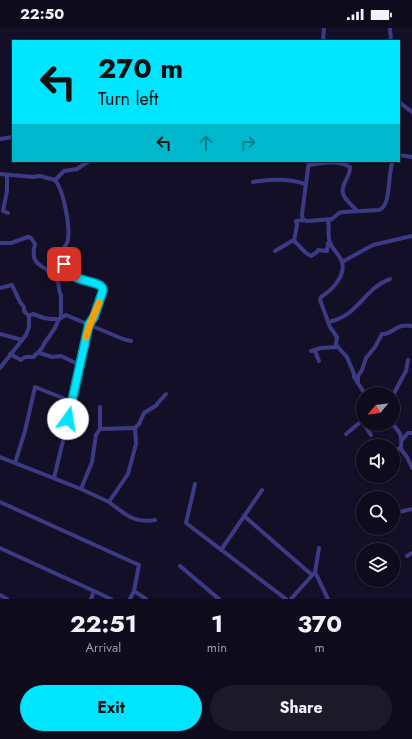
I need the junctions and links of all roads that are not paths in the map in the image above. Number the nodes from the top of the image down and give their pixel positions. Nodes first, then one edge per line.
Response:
1 (324, 28) edge
2 (390, 28) edge
3 (323, 40) edge
4 (391, 40) edge
5 (400, 103) edge
6 (412, 112) edge
7 (12, 137) edge
8 (0, 139) edge
9 (400, 155) edge
10 (412, 157) edge
11 (88, 162) edge
12 (394, 162) edge
13 (310, 163) edge
14 (0, 174) edge
15 (7, 175) junction
16 (56, 180) junction
17 (253, 182) dead end
18 (306, 184) junction
19 (357, 211) junction
20 (8, 213) dead end
21 (331, 219) junction
22 (303, 220) junction
23 (412, 236) edge
24 (294, 241) junction
25 (0, 243) edge
26 (331, 244) junction
27 (275, 251) dead end
28 (342, 262) junction
29 (71, 274) junction
30 (390, 279) dead end
31 (57, 280) junction
32 (0, 288) edge
33 (29, 316) junction
34 (60, 318) junction
35 (328, 322) junction
36 (89, 324) junction
37 (412, 326) edge
38 (0, 334) edge
39 (22, 340) junction
40 (131, 341) dead end
41 (339, 347) junction
42 (40, 353) junction
43 (10, 354) junction
44 (408, 360) dead end
45 (320, 361) dead end
46 (80, 365) junction
47 (0, 368) edge
48 (356, 376) junction
49 (361, 387) edge
50 (397, 387) edge
51 (166, 394) dead end
52 (72, 402) junction
53 (100, 407) dead end
54 (356, 427) edge
55 (135, 428) junction
56 (100, 429) junction
57 (369, 431) edge
58 (399, 431) edge
59 (412, 432) edge
60 (346, 434) dead end
61 (371, 435) dead end
62 (402, 440) junction
63 (400, 448) joint
64 (0, 457) edge
65 (15, 463) junction
66 (412, 468) edge
67 (54, 478) junction
68 (194, 484) dead end
69 (81, 488) junction
70 (262, 490) dead end
71 (0, 502) edge
72 (109, 502) junction
73 (412, 509) edge
74 (400, 513) edge
75 (244, 516) junction
76 (155, 520) dead end
77 (0, 548) edge
78 (319, 548) dead end
79 (220, 550) junction
80 (412, 554) edge
81 (407, 556) dead end
82 (180, 566) dead end
83 (314, 573) junction
84 (94, 591) junction
85 (134, 591) junction
86 (0, 595) edge
87 (7, 599) edge
88 (91, 599) edge
89 (111, 599) edge
90 (130, 599) edge
91 (146, 599) edge
92 (219, 599) edge
93 (286, 599) edge
94 (291, 599) edge
95 (328, 599) edge

1 - 3 street
2 - 4 street
5 - 6 street
7 - 8 street
9 - 10 street
11 - 16 street
12 - 19 street
13 - 18 street
13 - 19 street
14 - 15 street
15 - 16 street
15 - 20 street
16 - 29 street
17 - 18 street
18 - 22 street
19 - 21 street
21 - 22 street
21 - 26 street
22 - 24 street
23 - 28 street
24 - 26 street
24 - 27 street
25 - 31 street
26 - 28 street
28 - 35 street
29 - 31 street
29 - 36 street
30 - 35 street
31 - 34 street
32 - 33 street
33 - 34 street
33 - 39 street
34 - 36 street
34 - 42 street
35 - 41 street
36 - 40 street
36 - 46 street
37 - 48 street
38 - 39 street
39 - 43 street
41 - 45 street
41 - 48 street
42 - 43 street
42 - 46 street
43 - 47 street
44 - 50 street
46 - 52 street
48 - 49 street
51 - 55 street
52 - 65 street
52 - 67 street
53 - 56 street
54 - 60 street
55 - 56 street
55 - 72 street
56 - 69 street
57 - 61 street
58 - 62 street
59 - 62 street
62 - 63 street
63 - 66 street
64 - 65 street
65 - 67 street
67 - 69 street
68 - 79 street
69 - 72 street
70 - 75 street
71 - 85 street
72 - 76 street
73 - 74 street
75 - 79 street
75 - 83 street
77 - 84 street
78 - 83 street
79 - 93 street
80 - 81 street
82 - 92 street
83 - 94 street
83 - 95 street
84 - 88 street
84 - 89 street
85 - 90 street
85 - 91 street
86 - 87 street

